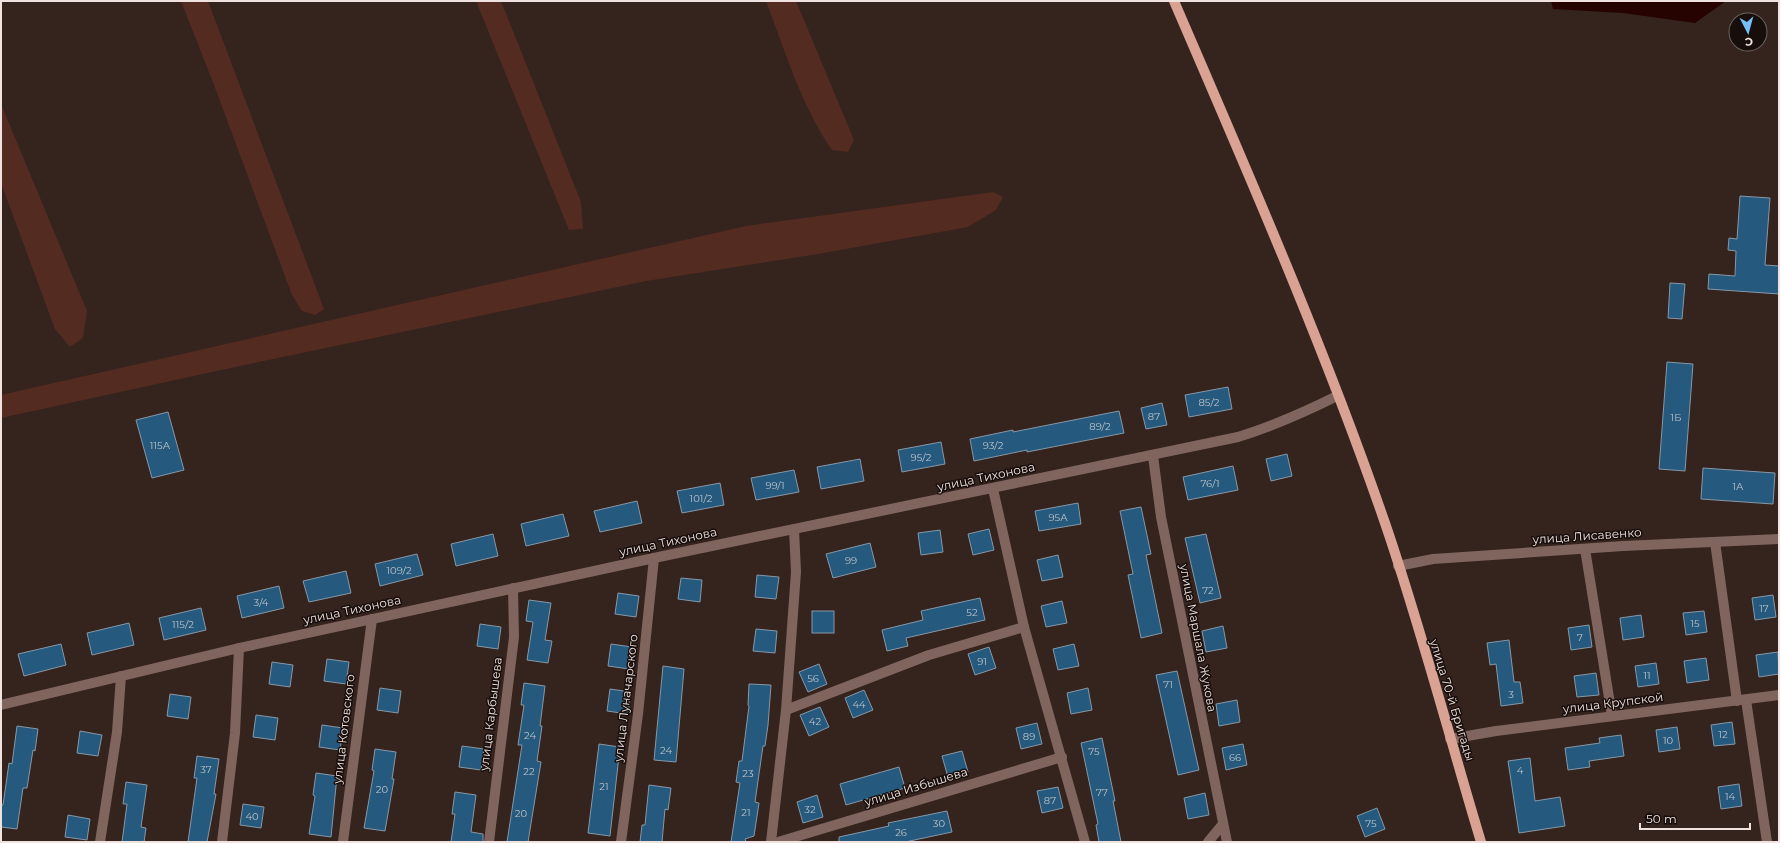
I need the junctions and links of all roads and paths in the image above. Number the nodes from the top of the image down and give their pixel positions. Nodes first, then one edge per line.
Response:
1 (1174, 1) edge
2 (1337, 396) junction
3 (1153, 456) junction
4 (993, 489) junction
5 (794, 529) junction
6 (1779, 539) edge
7 (1715, 542) junction
8 (1585, 549) junction
9 (654, 558) junction
10 (1398, 566) junction
11 (513, 588) junction
12 (372, 619) junction
13 (1024, 627) junction
14 (239, 648) junction
15 (121, 676) junction
16 (1779, 695) edge
17 (1741, 701) junction
18 (1, 705) edge
19 (786, 710) junction
20 (1612, 716) junction
21 (1450, 739) junction
22 (1062, 757) junction
23 (1223, 824) junction
24 (100, 842) edge
25 (222, 842) edge
26 (343, 842) edge
27 (489, 842) edge
28 (621, 842) edge
29 (771, 842) edge
30 (778, 842) edge
31 (1085, 842) edge
32 (1208, 842) edge
33 (1227, 842) edge
34 (1481, 842) edge
35 (1767, 842) edge

1 - 2 main road, улица 70-й Бригады
2 - 3 street, улица Тихонова
2 - 10 main road, улица 70-й Бригады
3 - 4 street, улица Тихонова
3 - 23 street, улица Маршала Жукова
4 - 5 street, улица Тихонова
4 - 13 street
5 - 9 street, улица Тихонова
5 - 19 street
6 - 7 street, улица Лисавенко
7 - 8 street, улица Лисавенко
7 - 17 street
8 - 10 street, улица Лисавенко
8 - 20 street
9 - 11 street, улица Тихонова
9 - 28 street, улица Луначарского
10 - 21 main road, улица 70-й Бригады
11 - 12 street, улица Тихонова
11 - 27 street, улица Карбышева
12 - 14 street, улица Тихонова
12 - 26 street, улица Котовского
13 - 19 street
13 - 22 street
14 - 15 street, улица Тихонова
14 - 25 street
15 - 18 street, улица Тихонова
15 - 24 street
16 - 17 street, улица Крупской
17 - 20 street, улица Крупской
17 - 35 street
19 - 29 street
20 - 21 street, улица Крупской
21 - 34 main road, улица 70-й Бригады
22 - 30 street, улица Избышева
22 - 31 street
23 - 32 street
23 - 33 street, улица Маршала Жукова

